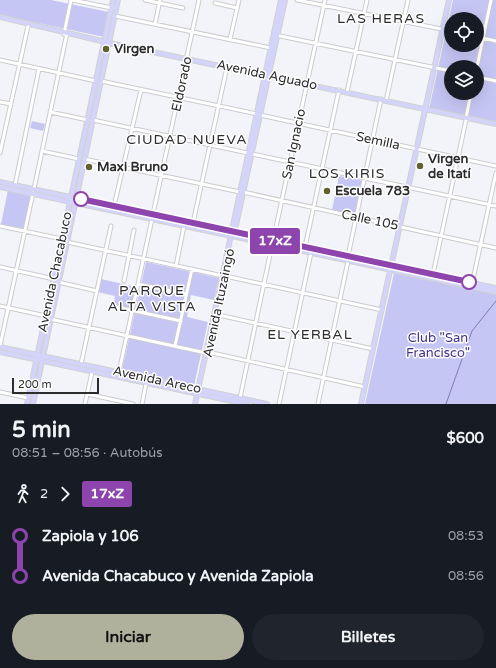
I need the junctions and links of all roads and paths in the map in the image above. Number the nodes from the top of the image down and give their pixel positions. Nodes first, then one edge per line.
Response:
1 (72, 0) edge
2 (113, 0) edge
3 (118, 0) edge
4 (145, 0) edge
5 (199, 0) edge
6 (239, 0) edge
7 (281, 0) edge
8 (285, 0) edge
9 (296, 0) edge
10 (325, 0) edge
11 (367, 0) edge
12 (408, 0) edge
13 (448, 0) edge
14 (491, 0) edge
15 (84, 1) edge
16 (496, 1) edge
17 (160, 2) edge
18 (215, 3) dead end
19 (324, 6) junction
20 (112, 8) junction
21 (183, 8) dead end
22 (237, 8) junction
23 (364, 14) junction
24 (115, 16) junction
25 (0, 19) edge
26 (403, 23) junction
27 (155, 24) junction
28 (28, 26) junction
29 (442, 29) junction
30 (192, 31) junction
31 (66, 33) junction
32 (484, 33) edge
33 (275, 35) junction
34 (484, 38) edge
35 (230, 40) junction
36 (496, 41) edge
37 (105, 42) junction
38 (110, 43) junction
39 (315, 44) junction
40 (271, 48) junction
41 (356, 52) junction
42 (187, 58) junction
43 (0, 60) edge
44 (395, 61) junction
45 (19, 65) junction
46 (227, 66) junction
47 (434, 68) junction
48 (39, 69) junction
49 (444, 70) edge
50 (58, 73) junction
51 (267, 75) junction
52 (484, 78) edge
53 (96, 81) junction
54 (101, 81) junction
55 (496, 81) edge
56 (307, 84) junction
57 (141, 90) junction
58 (339, 90) junction
59 (347, 92) junction
60 (179, 98) junction
61 (381, 99) junction
62 (470, 100) edge
63 (386, 101) junction
64 (0, 102) edge
65 (11, 104) junction
66 (218, 106) junction
67 (424, 110) junction
68 (50, 112) junction
69 (259, 114) junction
70 (466, 119) junction
71 (90, 120) junction
72 (298, 124) junction
73 (496, 125) edge
74 (132, 129) junction
75 (330, 131) junction
76 (170, 137) junction
77 (373, 140) junction
78 (1, 142) edge
79 (210, 145) junction
80 (416, 150) junction
81 (42, 151) junction
82 (0, 153) edge
83 (250, 154) junction
84 (458, 158) junction
85 (79, 159) junction
86 (84, 159) junction
87 (290, 162) junction
88 (496, 166) edge
89 (123, 167) junction
90 (322, 169) junction
91 (496, 173) edge
92 (162, 175) junction
93 (365, 178) junction
94 (0, 182) edge
95 (202, 184) junction
96 (15, 185) junction
97 (0, 187) edge
98 (408, 188) junction
99 (33, 191) junction
100 (242, 192) junction
101 (450, 196) junction
102 (71, 199) junction
103 (76, 200) junction
104 (282, 201) junction
105 (489, 205) junction
106 (114, 206) junction
107 (496, 206) edge
108 (314, 208) junction
109 (152, 217) junction
110 (357, 217) junction
111 (193, 223) junction
112 (0, 226) edge
113 (111, 226) dead end
114 (184, 226) junction
115 (400, 226) junction
116 (134, 230) dead end
117 (25, 231) junction
118 (233, 234) junction
119 (442, 236) junction
120 (62, 239) junction
121 (67, 242) junction
122 (273, 243) junction
123 (480, 244) junction
124 (305, 247) junction
125 (496, 248) edge
126 (106, 250) junction
127 (311, 253) junction
128 (129, 256) junction
129 (143, 259) junction
130 (348, 259) junction
131 (176, 266) junction
132 (0, 267) edge
133 (391, 268) junction
134 (192, 269) junction
135 (16, 271) junction
136 (433, 274) junction
137 (224, 276) junction
138 (54, 278) junction
139 (124, 281) dead end
140 (58, 282) junction
141 (264, 283) junction
142 (138, 284) junction
143 (472, 285) junction
144 (496, 288) edge
145 (97, 291) junction
146 (303, 292) junction
147 (496, 292) edge
148 (186, 294) junction
149 (339, 300) junction
150 (0, 306) edge
151 (116, 307) dead end
152 (8, 308) junction
153 (132, 310) junction
154 (382, 310) junction
155 (215, 314) junction
156 (46, 316) junction
157 (50, 319) junction
158 (181, 321) junction
159 (256, 323) junction
160 (89, 328) junction
161 (295, 332) junction
162 (127, 336) junction
163 (331, 340) junction
164 (0, 346) edge
165 (175, 346) junction
166 (373, 349) junction
167 (0, 352) edge
168 (207, 353) junction
169 (43, 356) junction
170 (37, 357) junction
171 (248, 361) junction
172 (42, 362) junction
173 (81, 364) junction
174 (286, 370) junction
175 (92, 372) junction
176 (119, 372) junction
177 (323, 377) junction
178 (146, 384) junction
179 (365, 387) junction
180 (199, 390) junction
181 (0, 392) edge
182 (87, 394) junction
183 (197, 394) junction
184 (28, 398) junction
185 (239, 402) edge
186 (27, 404) edge
187 (33, 404) edge
188 (85, 404) edge
189 (133, 404) edge
190 (142, 404) edge
191 (195, 404) edge
192 (246, 404) edge
193 (267, 404) edge
194 (279, 404) edge
195 (318, 404) edge
196 (361, 404) edge

1 - 15 street
1 - 31 street
2 - 20 main road, Avenida Chacabuco
3 - 24 main road, Avenida Chacabuco
4 - 17 street
5 - 30 street, Eldorado
6 - 22 street
7 - 33 main road, Avenida Ituzaingó
8 - 33 main road, Avenida Ituzaingó
9 - 19 street
10 - 19 street, San Ignacio
11 - 23 street
12 - 26 street
13 - 29 main road
14 - 16 street
14 - 32 street
15 - 20 street
17 - 21 street
17 - 27 street
18 - 22 street
19 - 23 street
19 - 39 street, San Ignacio
20 - 37 main road, Avenida Chacabuco
22 - 35 street
23 - 26 street
23 - 41 street
24 - 27 street
24 - 38 main road, Avenida Chacabuco
25 - 28 main road, Avenida Aguado
25 - 31 main road, Avenida Aguado
26 - 29 street
26 - 44 street
27 - 30 street
28 - 31 main road, Avenida Aguado
28 - 45 street
29 - 47 main road
30 - 35 street
30 - 42 street, Eldorado
31 - 37 main road, Avenida Aguado
31 - 50 street
33 - 39 street
33 - 40 main road, Avenida Ituzaingó
33 - 51 main road, Avenida Ituzaingó
34 - 36 street
35 - 40 street
37 - 38 main road, Avenida Aguado
37 - 53 main road, Avenida Chacabuco
38 - 42 main road, Avenida Aguado
38 - 54 main road, Avenida Chacabuco
39 - 41 street
39 - 56 street, San Ignacio
40 - 51 main road, Avenida Ituzaingó
41 - 44 street
41 - 59 street
42 - 46 main road, Avenida Aguado
42 - 60 street, Eldorado
43 - 45 street
44 - 47 street
44 - 63 street
45 - 48 street
45 - 65 street
46 - 51 main road, Avenida Aguado
46 - 66 street
47 - 49 street
47 - 67 main road
48 - 50 street
48 - 96 street
50 - 53 street
50 - 68 street
51 - 56 main road, Avenida Aguado
51 - 69 main road, Avenida Ituzaingó
52 - 55 street
53 - 71 main road, Avenida Chacabuco
54 - 57 street, Semilla
54 - 71 main road, Avenida Chacabuco
56 - 58 main road, Avenida Aguado
56 - 72 street, San Ignacio
57 - 60 street, Semilla
57 - 74 street
58 - 59 main road, Avenida Aguado
58 - 75 street
59 - 61 main road, Avenida Aguado
60 - 66 street, Semilla
60 - 76 street, Eldorado
61 - 63 main road, Avenida Aguado
61 - 77 street
62 - 70 street
63 - 67 main road, Avenida Aguado
64 - 65 street
65 - 78 street
66 - 69 street, Semilla
66 - 79 street
67 - 70 main road, Avenida Aguado
67 - 80 main road
68 - 71 street
68 - 81 street
69 - 72 street, Semilla
69 - 83 main road, Avenida Ituzaingó
70 - 73 main road, Avenida Aguado
70 - 84 street
71 - 74 street
71 - 85 main road, Avenida Chacabuco
71 - 86 main road, Avenida Chacabuco
72 - 75 street, Semilla
72 - 87 street, San Ignacio
74 - 76 street
74 - 89 street
75 - 77 street, Semilla
75 - 90 street
76 - 79 street
76 - 92 street, Eldorado
77 - 80 street, Semilla
77 - 93 street
78 - 82 street
79 - 83 street
79 - 95 street
80 - 84 street, Semilla
80 - 98 main road
81 - 85 street
81 - 99 street
83 - 87 street
83 - 100 main road, Avenida Ituzaingó
84 - 88 street, Semilla
84 - 101 street
85 - 102 main road, Avenida Chacabuco
86 - 89 street, Calle 105
86 - 103 main road, Avenida Chacabuco
87 - 90 street
87 - 104 street, San Ignacio
89 - 92 street, Calle 105
89 - 106 street
90 - 93 street
90 - 108 street
91 - 105 street
92 - 95 street, Calle 105
92 - 109 street, Eldorado
93 - 98 street
93 - 110 street
94 - 96 main road
95 - 100 street, Calle 105
95 - 111 street
96 - 99 main road
97 - 99 main road
98 - 101 street
98 - 115 main road
99 - 102 main road
99 - 117 street
100 - 104 street, Calle 105
100 - 118 main road, Avenida Ituzaingó
101 - 105 street
101 - 119 street
102 - 103 main road
102 - 120 main road, Avenida Chacabuco
103 - 106 main road
103 - 109 main road
103 - 121 main road, Avenida Chacabuco
104 - 108 street, Calle 105
104 - 122 street, San Ignacio
105 - 107 street
105 - 123 street
106 - 109 main road
108 - 110 street, Calle 105
108 - 124 street
109 - 111 main road
109 - 114 main road
109 - 129 street, Eldorado
110 - 115 street, Calle 105
110 - 130 street
111 - 118 main road
112 - 117 street
113 - 126 street
114 - 118 main road
114 - 131 street
115 - 119 street, Calle 105
115 - 133 main road
116 - 128 street
117 - 120 street
117 - 135 street
118 - 122 main road
118 - 137 main road, Avenida Ituzaingó
119 - 123 street, Calle 105
119 - 136 street
120 - 138 main road, Avenida Chacabuco
121 - 126 street
121 - 140 main road, Avenida Chacabuco
122 - 124 main road
122 - 127 main road
122 - 141 street, San Ignacio
123 - 125 street, Calle 105
123 - 143 street
124 - 130 main road
126 - 128 street
126 - 145 street
127 - 130 main road
127 - 146 street
128 - 129 street
128 - 139 street
129 - 131 street
129 - 142 street, Eldorado
130 - 133 main road
130 - 149 street
131 - 134 street
132 - 135 street
133 - 136 main road
133 - 143 main road
133 - 154 main road
134 - 137 street
134 - 148 street
135 - 138 street
135 - 152 street
136 - 143 main road
137 - 141 street
137 - 155 main road, Avenida Ituzaingó
138 - 156 main road, Avenida Chacabuco
140 - 145 street
140 - 157 main road, Avenida Chacabuco
141 - 146 street
141 - 159 street, San Ignacio
142 - 148 street
142 - 153 street, Eldorado
143 - 144 main road
143 - 147 main road
145 - 160 street
146 - 149 street
146 - 161 street
148 - 158 street
149 - 154 street
149 - 163 street
150 - 152 street
151 - 153 street
152 - 156 street
152 - 164 street
153 - 158 street
153 - 162 street, Eldorado
154 - 166 main road
155 - 159 street
155 - 168 main road, Avenida Ituzaingó
156 - 170 main road, Avenida Chacabuco
157 - 160 street
157 - 169 main road, Avenida Chacabuco
158 - 165 street
159 - 161 street
159 - 171 street, San Ignacio
160 - 162 street
160 - 173 street
161 - 163 street
161 - 174 street
162 - 165 street
162 - 176 street, Eldorado
163 - 166 street
163 - 177 street
164 - 170 main road, Avenida Areco
165 - 168 street
166 - 179 main road
167 - 170 main road, Avenida Areco
168 - 171 street
168 - 180 main road, Avenida Ituzaingó
169 - 170 main road, Avenida Areco
169 - 172 main road, Avenida Chacabuco
169 - 173 main road, Avenida Areco
170 - 172 main road, Avenida Areco
170 - 184 main road, Avenida Chacabuco
171 - 174 street
171 - 185 street, San Ignacio
172 - 175 main road, Avenida Areco
172 - 187 main road, Avenida Chacabuco
173 - 176 main road, Avenida Areco
174 - 177 street
174 - 194 street
175 - 178 main road, Avenida Areco
175 - 182 street
176 - 180 main road, Avenida Areco
177 - 179 street
177 - 195 street
178 - 183 main road, Avenida Areco
178 - 190 street
179 - 196 main road
180 - 183 main road, Avenida Ituzaingó
180 - 185 main road, Avenida Areco
181 - 184 street
182 - 188 street
182 - 189 street
183 - 185 main road, Avenida Areco
183 - 191 main road, Avenida Ituzaingó
184 - 186 main road, Avenida Chacabuco
185 - 192 main road, Avenida Areco
185 - 193 main road, Avenida Areco

